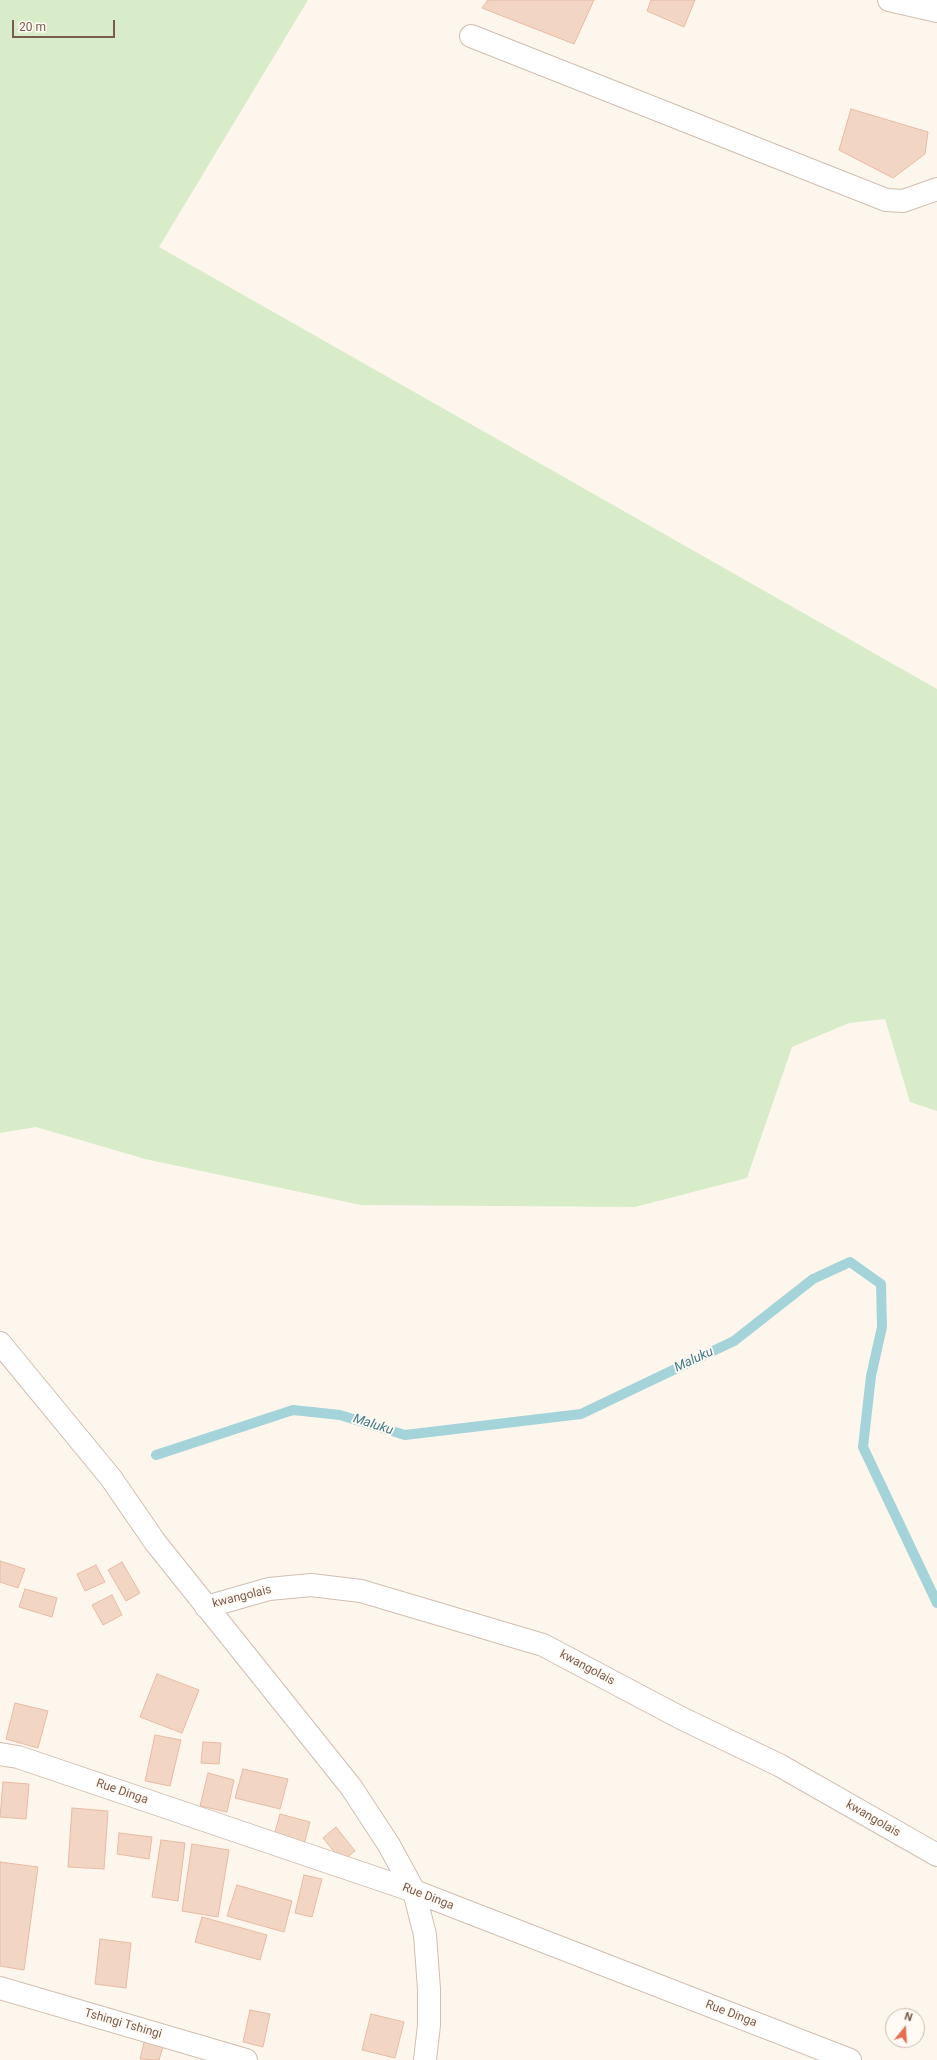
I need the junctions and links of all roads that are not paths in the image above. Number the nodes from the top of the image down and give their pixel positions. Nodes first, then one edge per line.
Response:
1 (888, 0) edge
2 (937, 11) edge
3 (471, 36) dead end
4 (937, 189) edge
5 (0, 1343) edge
6 (206, 1607) junction
7 (0, 1754) edge
8 (937, 1855) edge
9 (414, 1891) junction
10 (0, 1988) edge
11 (246, 2060) edge
12 (425, 2060) edge
13 (850, 2060) edge

1 - 2 street
3 - 4 street
5 - 6 street
6 - 8 street, kwangolais
6 - 9 street
7 - 9 street, Rue Dinga
9 - 12 street
9 - 13 street, Rue Dinga
10 - 11 street, Tshingi Tshingi

